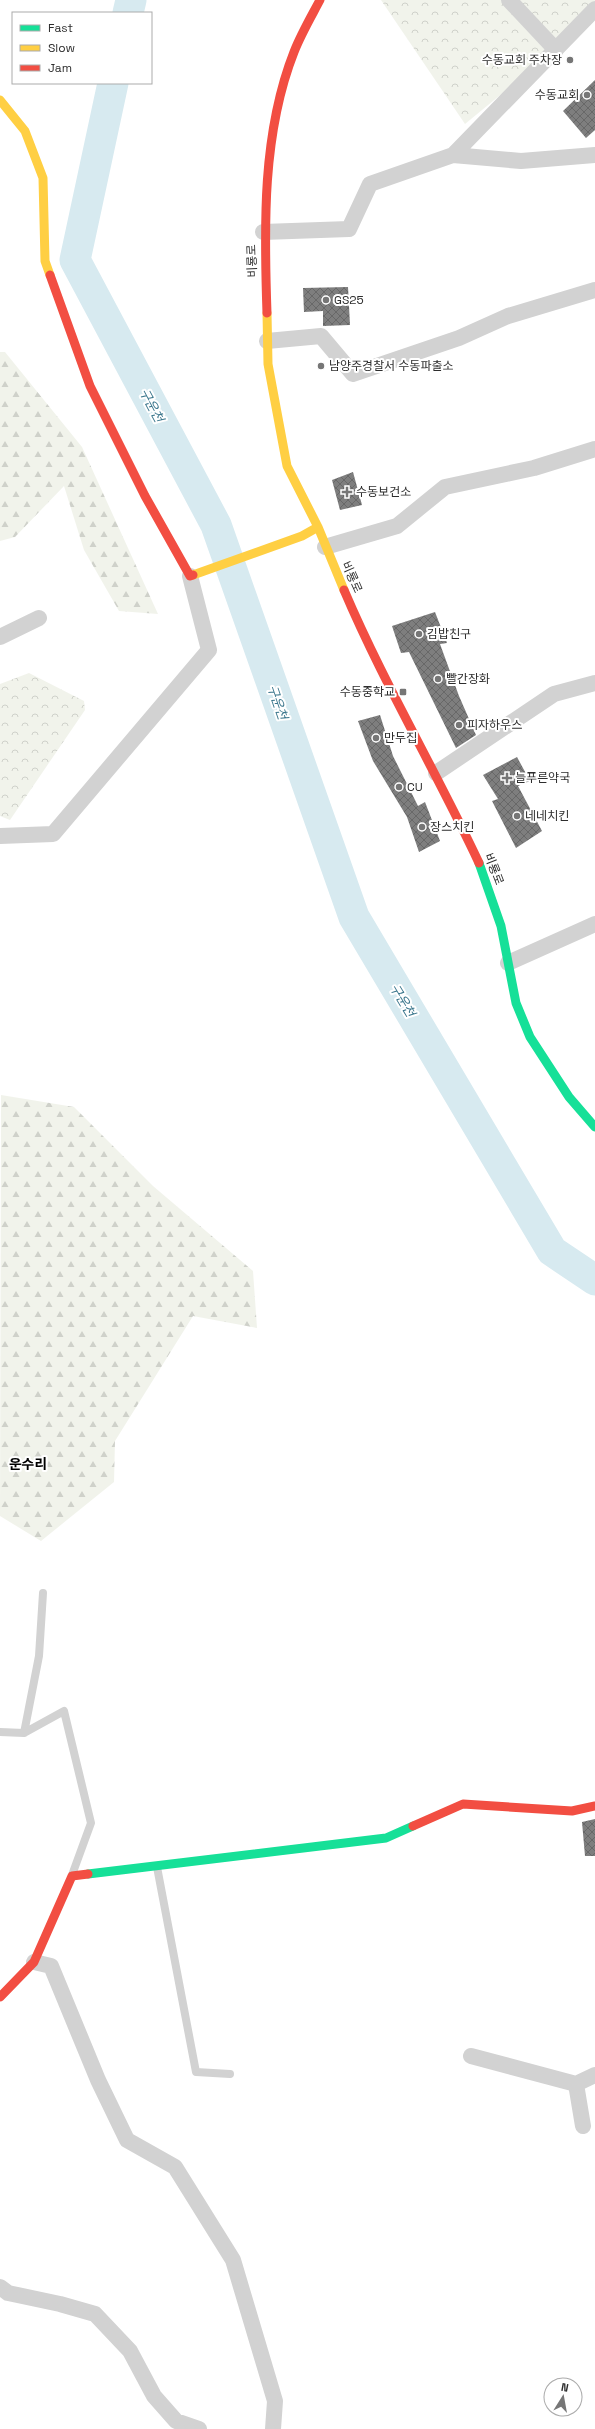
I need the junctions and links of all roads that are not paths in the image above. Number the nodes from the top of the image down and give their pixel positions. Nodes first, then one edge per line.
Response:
1 (320, 0) edge
2 (509, 0) edge
3 (595, 9) edge
4 (556, 50) junction
5 (0, 100) edge
6 (453, 155) junction
7 (595, 155) edge
8 (263, 232) junction
9 (595, 290) edge
10 (267, 340) junction
11 (595, 449) edge
12 (318, 527) junction
13 (326, 547) junction
14 (194, 575) junction
15 (39, 618) dead end
16 (0, 637) edge
17 (595, 683) edge
18 (436, 773) junction
19 (0, 836) edge
20 (592, 928) edge
21 (508, 963) junction
22 (595, 1126) edge
23 (43, 1593) dead end
24 (0, 1732) edge
25 (24, 1733) junction
26 (595, 1806) edge
27 (156, 1866) junction
28 (72, 1876) junction
29 (34, 1962) junction
30 (0, 1997) edge
31 (471, 2056) dead end
32 (230, 2074) dead end
33 (595, 2075) edge
34 (576, 2084) junction
35 (583, 2126) dead end
36 (0, 2287) edge
37 (199, 2429) edge
38 (273, 2429) edge

1 - 8 street, 비룡로
2 - 4 street
3 - 4 street
4 - 6 street
5 - 14 street
6 - 7 street
6 - 8 street
8 - 10 street, 비룡로
9 - 10 street
10 - 12 street, 비룡로
11 - 13 street
12 - 13 street, 비룡로
12 - 14 street
13 - 18 street, 비룡로
14 - 19 street
15 - 16 street
17 - 18 street
18 - 21 street, 비룡로
20 - 21 street
21 - 22 street, 비룡로
23 - 25 lane
24 - 25 lane
25 - 28 lane
26 - 27 street
27 - 28 street
27 - 32 lane
28 - 29 street
29 - 30 street
29 - 38 street
31 - 34 street
33 - 34 street
34 - 35 street
36 - 37 street

